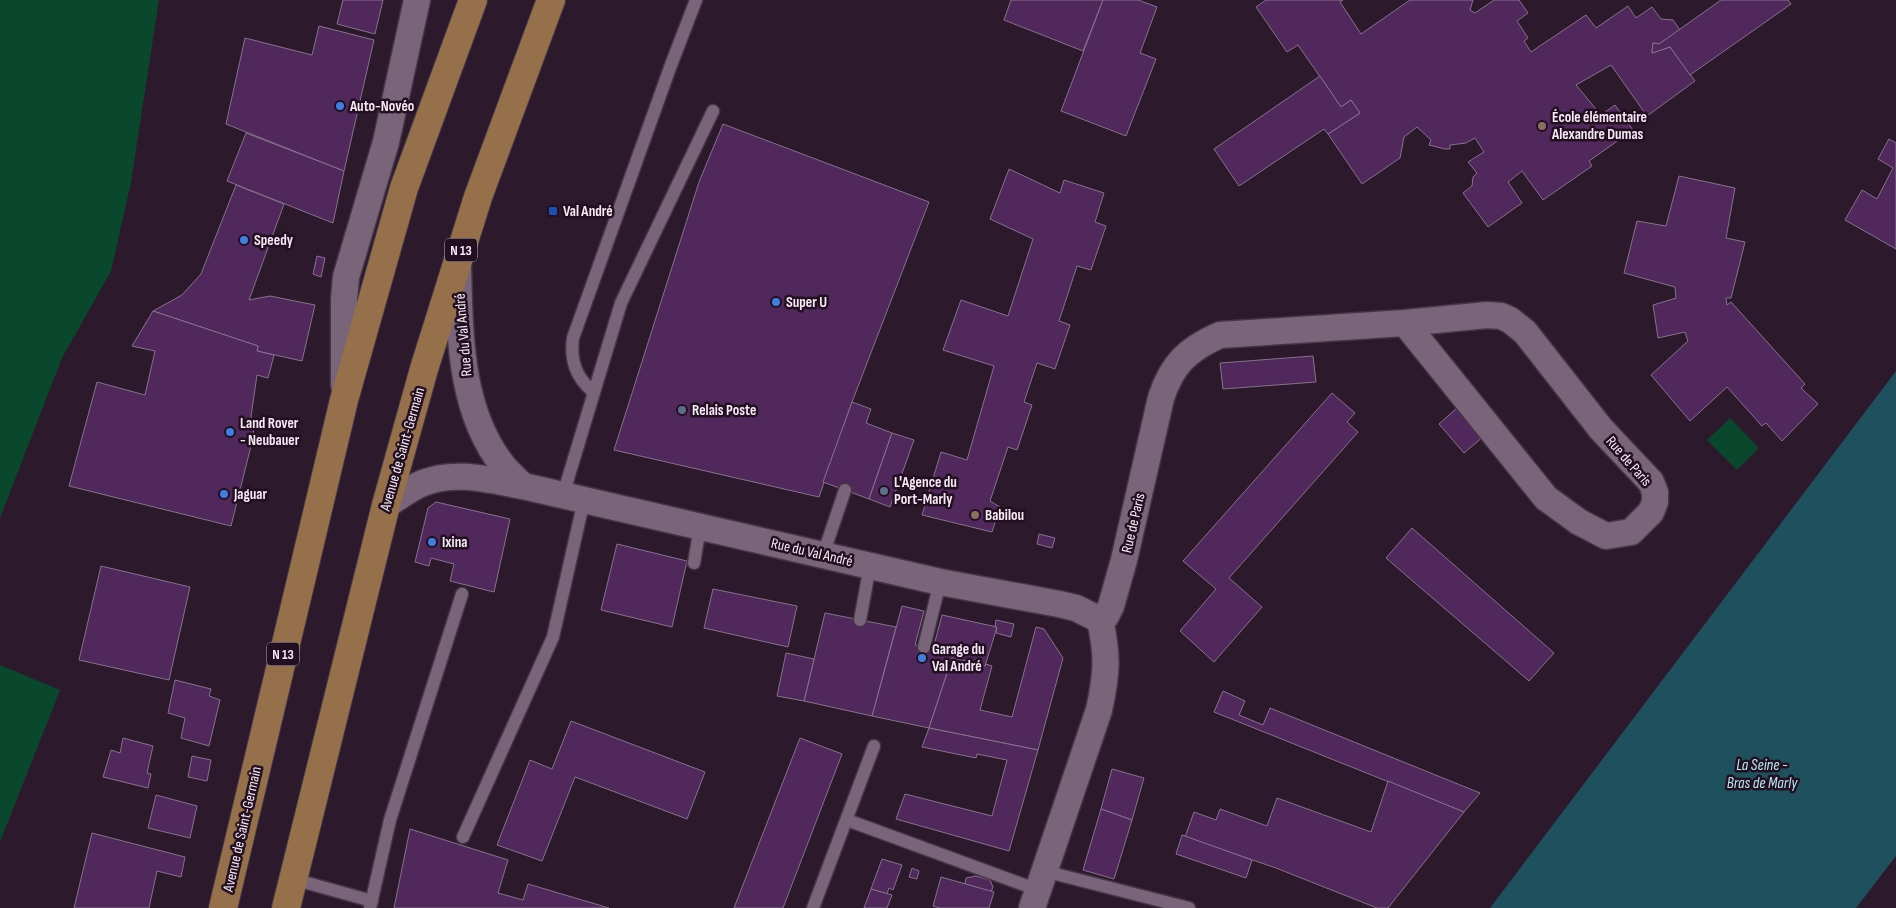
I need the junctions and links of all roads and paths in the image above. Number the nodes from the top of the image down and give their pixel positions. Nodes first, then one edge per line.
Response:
1 (416, 0) edge
2 (473, 0) edge
3 (551, 0) edge
4 (696, 0) edge
5 (713, 111) dead end
6 (458, 258) junction
7 (1405, 323) junction
8 (593, 392) junction
9 (344, 400) junction
10 (523, 486) junction
11 (845, 490) dead end
12 (573, 498) junction
13 (386, 505) junction
14 (700, 527) junction
15 (823, 555) junction
16 (694, 563) dead end
17 (870, 566) junction
18 (940, 582) junction
19 (462, 594) dead end
20 (860, 620) dead end
21 (1100, 620) junction
22 (924, 647) dead end
23 (874, 746) dead end
24 (847, 820) junction
25 (463, 837) dead end
26 (293, 879) junction
27 (1038, 890) edge
28 (371, 904) edge
29 (224, 908) edge
30 (286, 908) edge
31 (813, 908) edge
32 (1189, 908) edge

1 - 9 street
2 - 9 main road, N 13
3 - 6 main road, Avenue de Saint-Germain / N 13
4 - 8 lane
5 - 8 lane
6 - 10 street, Rue du Val André
6 - 13 main road, Avenue de Saint-Germain / N 13
7 - 7 street, Rue de Paris
7 - 21 street, Rue de Paris
8 - 12 lane
9 - 29 main road, Avenue de Saint-Germain / N 13
10 - 12 street, Rue du Val André
10 - 13 street, Rue du Val André
11 - 15 lane
12 - 14 street, Rue du Val André
12 - 25 lane
13 - 26 main road, Avenue de Saint-Germain / N 13
14 - 15 street, Rue du Val André
14 - 16 lane
15 - 17 street, Rue du Val André
17 - 18 street, Rue du Val André
17 - 20 lane
18 - 21 street, Rue du Val André
18 - 22 lane
19 - 28 lane
21 - 27 street
23 - 24 lane
24 - 27 lane
24 - 31 lane
26 - 28 lane
26 - 30 main road, Avenue de Saint-Germain / N 13
27 - 32 lane

